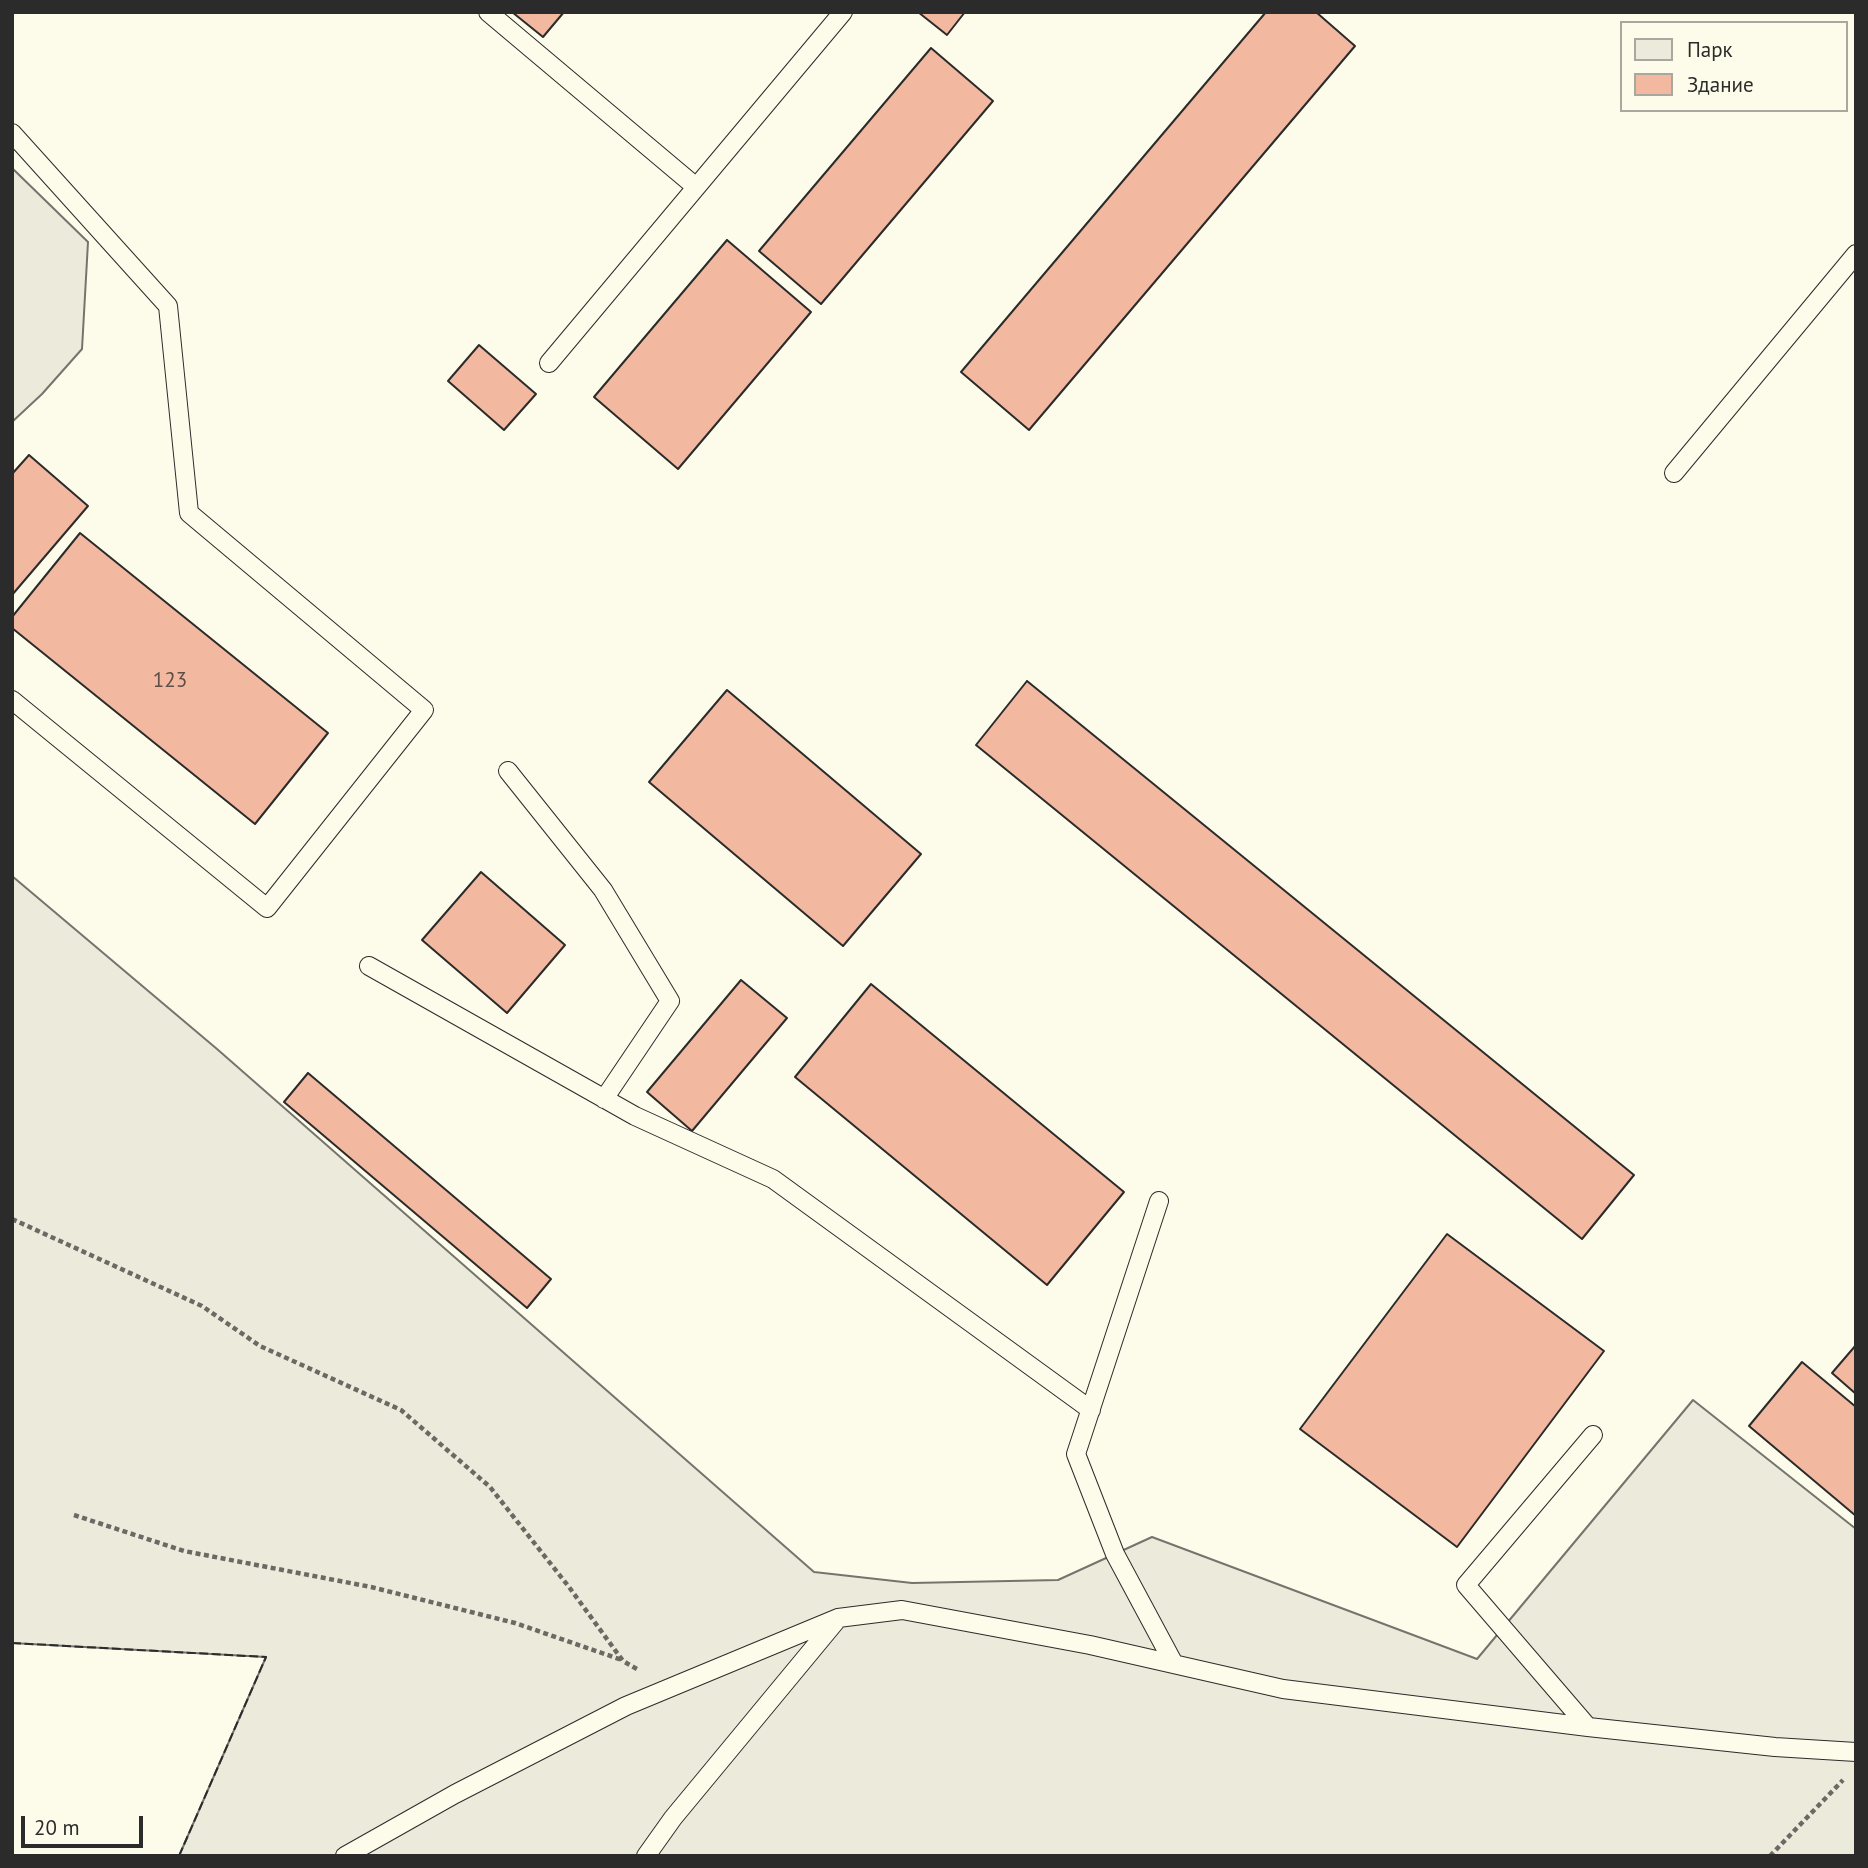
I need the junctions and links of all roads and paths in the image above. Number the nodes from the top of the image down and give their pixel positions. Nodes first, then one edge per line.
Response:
1 (488, 12) edge
2 (843, 12) edge
3 (12, 134) edge
4 (696, 187) junction
5 (1856, 254) edge
6 (549, 363) dead end
7 (1674, 473) dead end
8 (12, 700) edge
9 (508, 771) dead end
10 (369, 966) dead end
11 (604, 1099) junction
12 (1159, 1201) dead end
13 (12, 1219) edge
14 (1091, 1410) junction
15 (1593, 1435) dead end
16 (74, 1516) dead end
17 (838, 1618) junction
18 (623, 1661) junction
19 (1174, 1664) junction
20 (669, 1688) junction
21 (1588, 1727) junction
22 (1856, 1752) edge
23 (1846, 1777) dead end
24 (345, 1856) edge
25 (646, 1856) edge
26 (1770, 1856) edge

1 - 4 lane
2 - 4 lane
3 - 8 lane
4 - 6 lane
5 - 7 lane
9 - 11 lane
10 - 11 lane
11 - 14 lane
12 - 14 lane
13 - 18 path
14 - 19 lane
15 - 21 lane
16 - 18 path
17 - 19 lane
17 - 20 lane
17 - 25 lane
18 - 20 path
19 - 21 lane
20 - 24 lane
21 - 22 lane
23 - 26 path

